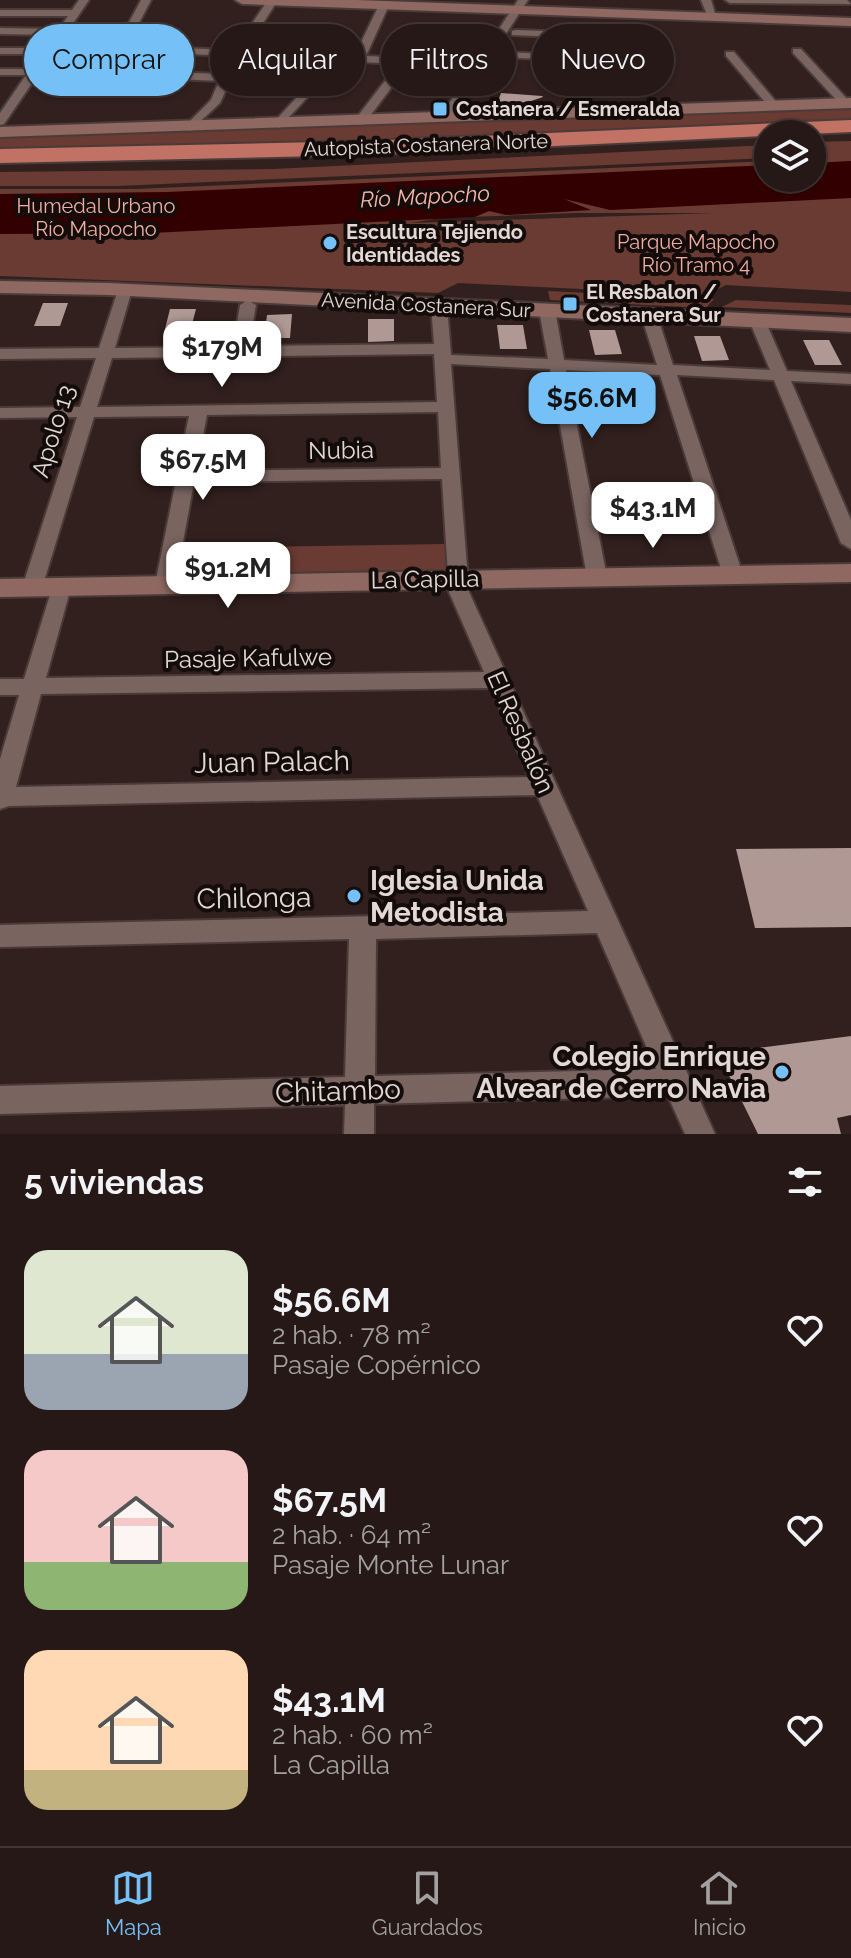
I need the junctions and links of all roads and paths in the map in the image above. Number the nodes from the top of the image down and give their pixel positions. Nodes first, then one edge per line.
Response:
1 (84, 0) edge
2 (146, 0) edge
3 (242, 0) edge
4 (706, 0) edge
5 (730, 0) edge
6 (272, 1) edge
7 (384, 5) junction
8 (527, 5) edge
9 (847, 5) edge
10 (0, 13) edge
11 (76, 13) junction
12 (713, 18) junction
13 (851, 22) edge
14 (68, 24) edge
15 (257, 24) edge
16 (512, 24) edge
17 (0, 31) edge
18 (24, 31) edge
19 (516, 33) joint
20 (532, 34) edge
21 (365, 46) edge
22 (0, 51) edge
23 (24, 51) edge
24 (797, 51) dead end
25 (210, 53) edge
26 (730, 54) dead end
27 (0, 72) edge
28 (24, 72) edge
29 (24, 87) edge
30 (381, 94) edge
31 (2, 96) dead end
32 (18, 96) junction
33 (219, 96) edge
34 (304, 96) edge
35 (464, 96) edge
36 (470, 96) edge
37 (848, 103) edge
38 (774, 106) junction
39 (453, 117) junction
40 (0, 121) edge
41 (360, 121) junction
42 (279, 124) junction
43 (851, 126) edge
44 (190, 127) junction
45 (0, 132) edge
46 (851, 135) edge
47 (826, 136) edge
48 (754, 140) edge
49 (0, 156) edge
50 (0, 165) edge
51 (0, 287) edge
52 (125, 290) junction
53 (248, 305) dead end
54 (439, 305) junction
55 (547, 310) junction
56 (649, 315) junction
57 (757, 320) junction
58 (851, 325) edge
59 (240, 351) junction
60 (105, 353) junction
61 (0, 354) edge
62 (442, 354) junction
63 (557, 365) junction
64 (666, 370) junction
65 (780, 375) junction
66 (851, 379) edge
67 (445, 407) junction
68 (199, 410) junction
69 (87, 412) junction
70 (0, 413) edge
71 (449, 473) junction
72 (186, 477) junction
73 (851, 543) edge
74 (851, 573) edge
75 (733, 575) junction
76 (597, 577) junction
77 (456, 578) junction
78 (165, 585) junction
79 (61, 587) junction
80 (0, 588) edge
81 (32, 588) junction
82 (498, 680) junction
83 (0, 687) edge
84 (33, 687) junction
85 (545, 786) junction
86 (0, 798) edge
87 (606, 922) junction
88 (363, 928) junction
89 (0, 936) edge
90 (677, 1082) junction
91 (360, 1090) junction
92 (0, 1100) edge
93 (359, 1134) edge
94 (700, 1134) edge

1 - 11 street
2 - 25 street
3 - 6 street
4 - 12 street
5 - 9 street
6 - 7 street
6 - 15 street
7 - 8 street
7 - 21 street
8 - 12 street
8 - 16 street
8 - 19 street
10 - 11 street
11 - 14 street
12 - 13 street
17 - 18 street
19 - 20 street
22 - 23 street
24 - 37 street
26 - 38 street
27 - 28 street
29 - 32 street
30 - 41 street
31 - 32 street
32 - 40 street
33 - 44 street
34 - 42 street
35 - 39 street
36 - 39 street
37 - 38 street
38 - 39 street
39 - 41 street
41 - 42 street
42 - 44 street
43 - 49 highway, Autopista Costanera Norte
44 - 45 street
46 - 47 highway
48 - 50 highway, Autopista Costanera Norte
51 - 52 street, Avenida Costanera Sur
52 - 54 street, Avenida Costanera Sur
52 - 60 street, Apolo 13
53 - 59 street
54 - 55 street, Avenida Costanera Sur
54 - 62 street, El Resbalón
55 - 56 street, Avenida Costanera Sur
55 - 63 street
56 - 57 street, Avenida Costanera Sur
56 - 64 street
57 - 58 street, Avenida Costanera Sur
57 - 65 street
59 - 60 street
59 - 62 street
60 - 61 street
60 - 69 street, Apolo 13
62 - 63 street
62 - 67 street, El Resbalón
63 - 64 street
63 - 76 street
64 - 65 street
64 - 75 street
65 - 66 street
65 - 73 street
67 - 68 street
67 - 71 street, El Resbalón
68 - 69 street
68 - 72 street
69 - 70 street
69 - 81 street, Apolo 13
71 - 72 street, Nubia
71 - 77 street, El Resbalón
72 - 78 street
74 - 75 street, La Capilla
75 - 76 street, La Capilla
76 - 77 street, La Capilla
77 - 78 street, La Capilla
77 - 82 street, El Resbalón
78 - 79 street, La Capilla
79 - 81 street, La Capilla
79 - 84 street
80 - 81 street, La Capilla
82 - 84 street, Pasaje Kafulwe
82 - 85 street, El Resbalón
83 - 84 street, Pasaje Kafulwe
84 - 86 street
85 - 86 street, Juan Palach
85 - 87 street, El Resbalón
87 - 88 street, Chilonga
87 - 90 street, El Resbalón
88 - 89 street, Chilonga
88 - 91 street
90 - 91 street, Chitambo
90 - 94 street, El Resbalón
91 - 92 street, Chitambo
91 - 93 street

